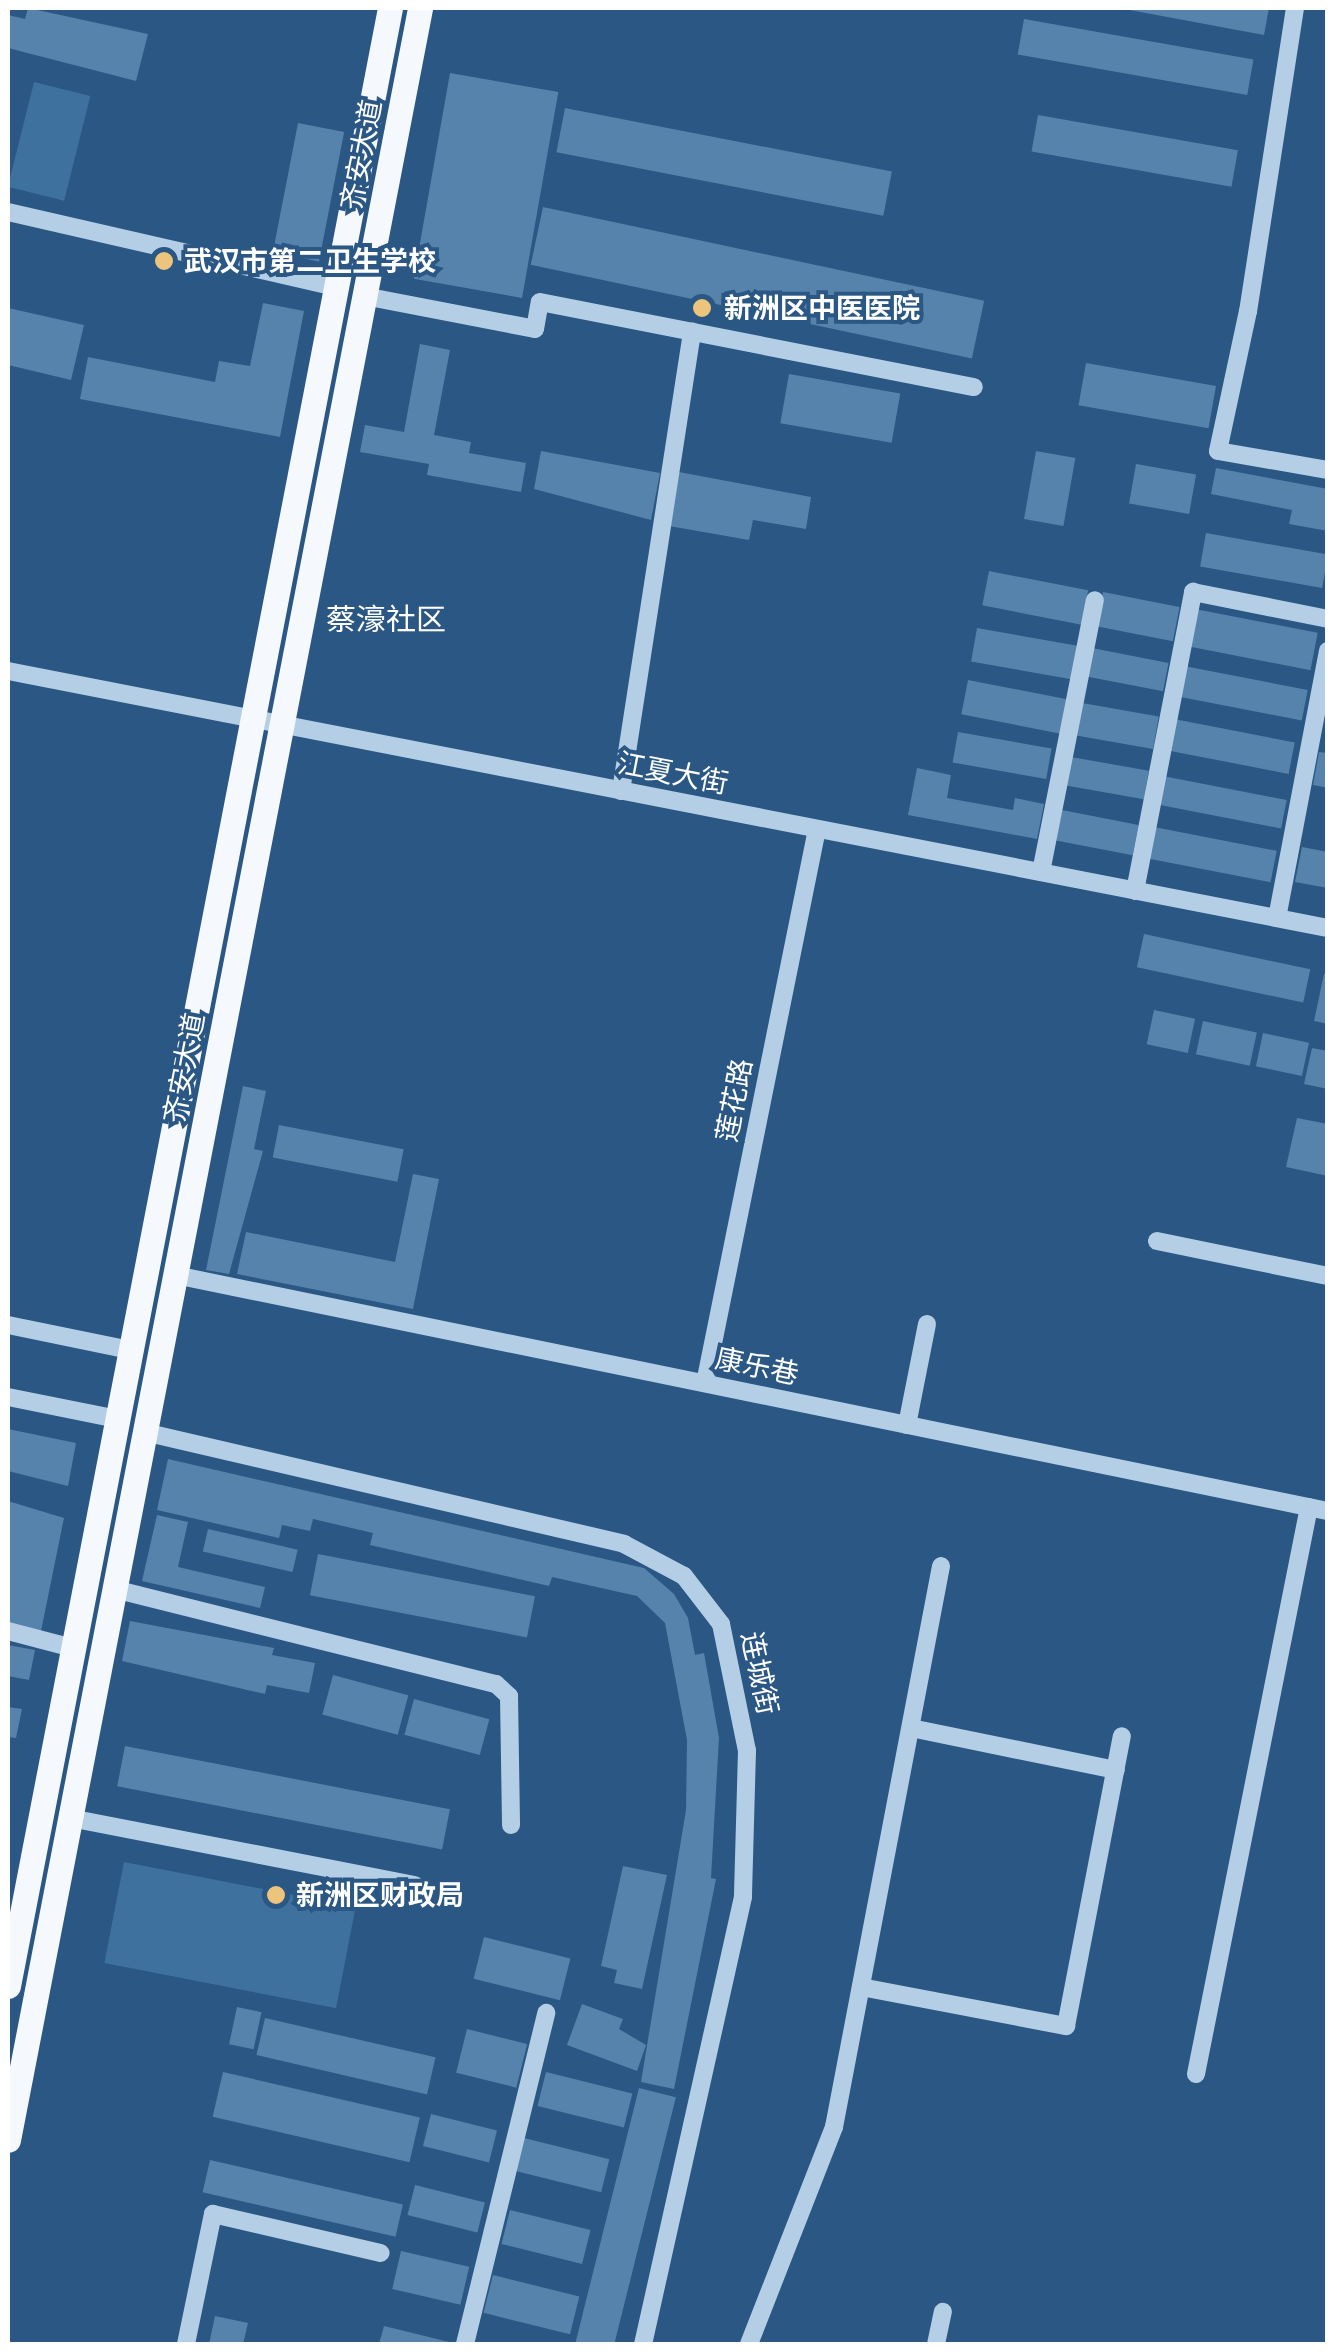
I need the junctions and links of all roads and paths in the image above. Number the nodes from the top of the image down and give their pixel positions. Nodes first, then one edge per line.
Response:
1 (390, 8) edge
2 (420, 8) edge
3 (1295, 8) edge
4 (8, 212) edge
5 (336, 287) junction
6 (364, 296) junction
7 (692, 331) junction
8 (974, 386) dead end
9 (1328, 470) edge
10 (1094, 600) dead end
11 (1328, 618) edge
12 (1328, 651) edge
13 (8, 671) edge
14 (252, 718) junction
15 (281, 724) junction
16 (621, 790) junction
17 (817, 828) junction
18 (1042, 872) junction
19 (1135, 891) junction
20 (1277, 918) junction
21 (1328, 928) edge
22 (1157, 1241) dead end
23 (175, 1275) junction
24 (1328, 1276) edge
25 (927, 1324) dead end
26 (8, 1325) edge
27 (130, 1350) junction
28 (705, 1383) junction
29 (8, 1397) edge
30 (117, 1419) junction
31 (907, 1425) junction
32 (144, 1432) junction
33 (1318, 1509) edge
34 (942, 1566) dead end
35 (114, 1589) junction
36 (8, 1631) edge
37 (73, 1648) junction
38 (910, 1728) junction
39 (1122, 1736) dead end
40 (1116, 1770) junction
41 (70, 1818) junction
42 (511, 1825) dead end
43 (415, 1885) dead end
44 (8, 1986) edge
45 (861, 1987) junction
46 (546, 2013) dead end
47 (1196, 2074) dead end
48 (8, 2140) edge
49 (381, 2253) dead end
50 (942, 2312) dead end
51 (186, 2344) edge
52 (465, 2344) edge
53 (644, 2344) edge
54 (750, 2344) edge
55 (936, 2344) edge

1 - 5 main road, 齐安大道
2 - 6 main road, 齐安大道
3 - 9 street
4 - 5 street
5 - 14 main road, 齐安大道
6 - 7 street
6 - 15 main road, 齐安大道
7 - 8 street
7 - 16 street
10 - 18 street
11 - 19 street
12 - 20 street
13 - 14 street, 江夏大街
14 - 15 street, 江夏大街
14 - 27 main road, 齐安大道
15 - 16 street, 江夏大街
15 - 23 main road, 齐安大道
16 - 17 street, 江夏大街
17 - 18 street, 江夏大街
17 - 28 street, 莲花路
18 - 19 street, 江夏大街
19 - 20 street, 江夏大街
20 - 21 street, 江夏大街
22 - 24 street
23 - 28 street, 康乐巷
23 - 32 main road, 齐安大道
25 - 31 street
26 - 27 street
27 - 30 main road, 齐安大道
28 - 31 street, 康乐巷
29 - 30 street
30 - 37 main road, 齐安大道
31 - 33 street, 康乐巷
32 - 35 main road, 齐安大道
32 - 53 street, 连城街
33 - 47 street
34 - 38 street
35 - 41 main road, 齐安大道
35 - 42 street
36 - 37 street
37 - 44 main road, 齐安大道
38 - 40 street
38 - 45 street
39 - 40 street
40 - 45 street
41 - 43 street
41 - 48 main road, 齐安大道
45 - 54 street
46 - 52 street
49 - 51 street
50 - 55 street

